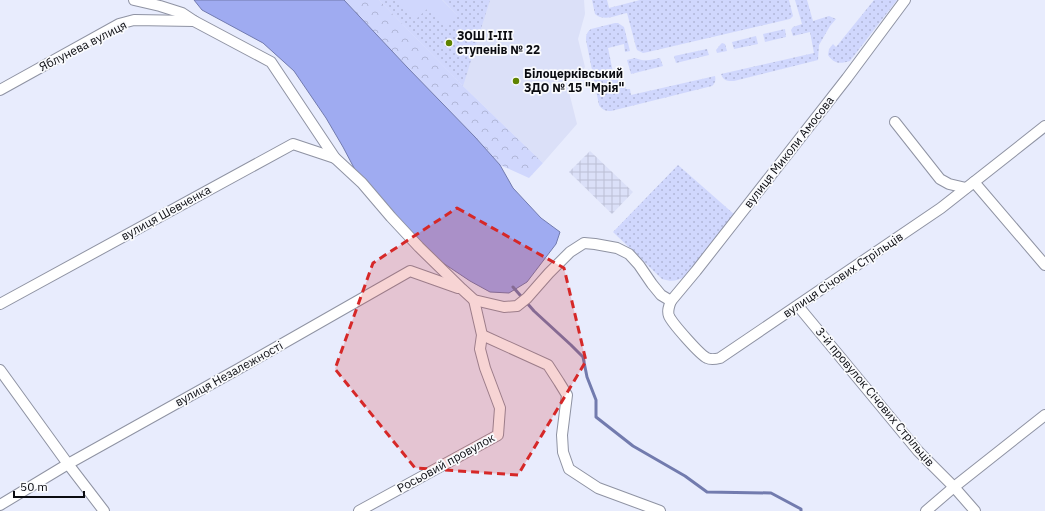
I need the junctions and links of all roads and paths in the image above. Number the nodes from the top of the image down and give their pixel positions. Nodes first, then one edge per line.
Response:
1 (134, 0) edge
2 (905, 0) edge
3 (194, 21) junction
4 (0, 90) edge
5 (895, 122) dead end
6 (1045, 126) edge
7 (335, 158) junction
8 (974, 182) junction
9 (966, 188) junction
10 (1045, 265) edge
11 (462, 290) junction
12 (474, 300) junction
13 (671, 301) junction
14 (0, 304) edge
15 (798, 306) junction
16 (482, 335) junction
17 (0, 370) edge
18 (1045, 415) edge
19 (68, 464) junction
20 (954, 487) junction
21 (0, 505) edge
22 (104, 511) edge
23 (359, 511) edge
24 (660, 511) edge
25 (926, 511) edge
26 (975, 511) edge

1 - 3 street
2 - 13 street, вулиця Миколи Амосова
3 - 4 street, Яблунева вулиця
3 - 7 street
5 - 9 street
6 - 8 street, вулиця Січових Стрільців
7 - 11 street
7 - 14 street, вулиця Шевченка
8 - 9 street, вулиця Січових Стрільців
8 - 10 street
9 - 15 street, вулиця Січових Стрільців
11 - 12 street
11 - 19 street, вулиця Незалежності
12 - 13 street
12 - 16 street, Росьовий провулок
13 - 15 street, вулиця Січових Стрільців
15 - 20 street, 3-й провулок Січових Стрільців
16 - 23 street, Росьовий провулок
16 - 24 street
17 - 19 street
18 - 20 street
19 - 21 street, вулиця Незалежності
19 - 22 street
20 - 25 street
20 - 26 street, 3-й провулок Січових Стрільців

